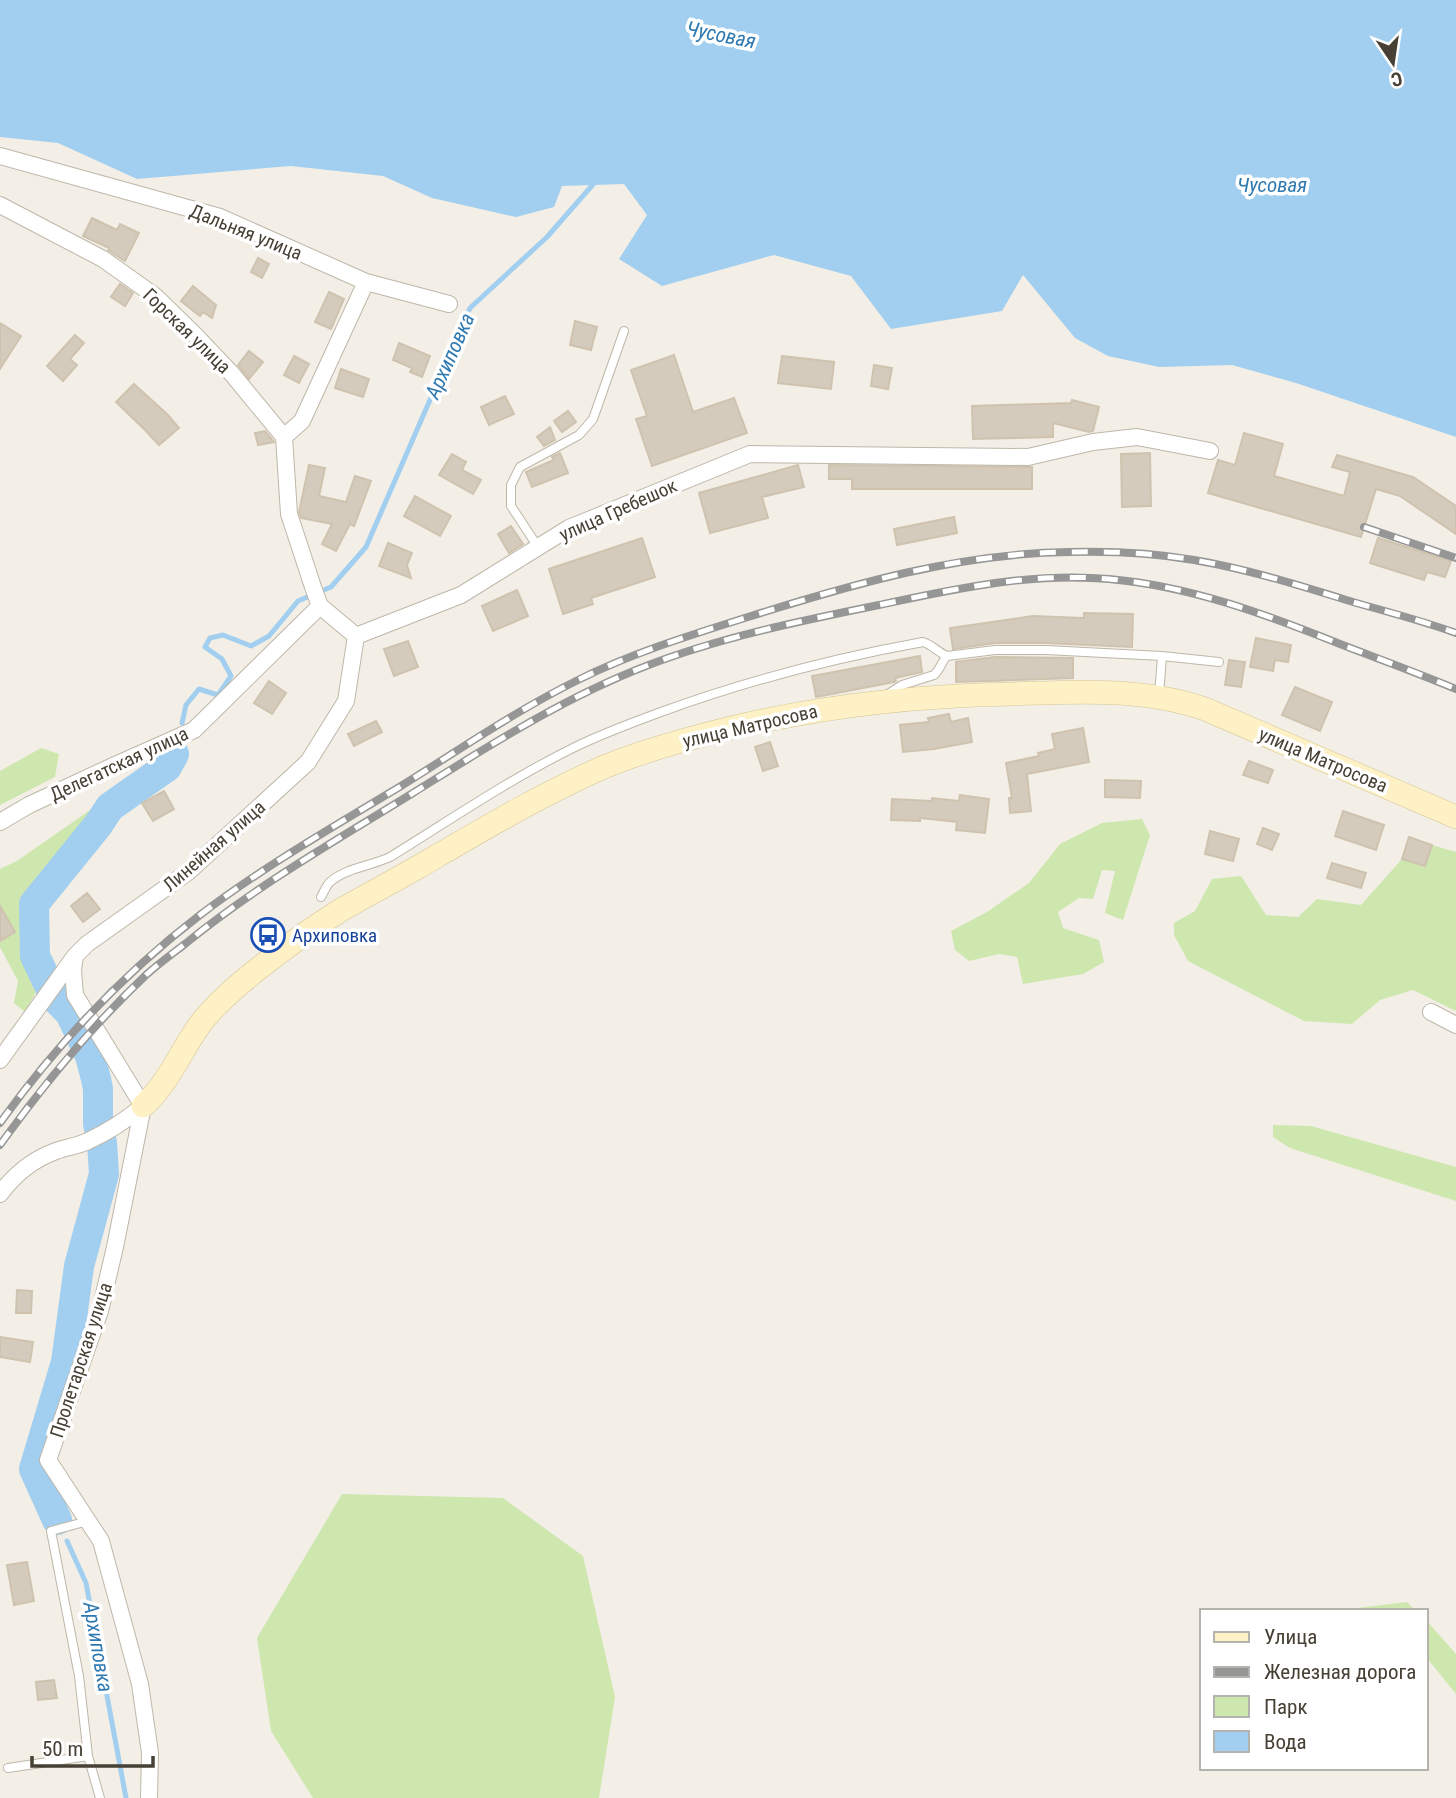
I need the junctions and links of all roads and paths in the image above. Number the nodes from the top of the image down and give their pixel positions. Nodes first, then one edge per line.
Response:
1 (0, 156) edge
2 (0, 205) edge
3 (366, 282) junction
4 (449, 304) dead end
5 (624, 331) dead end
6 (284, 437) junction
7 (1210, 451) dead end
8 (538, 547) junction
9 (320, 606) junction
10 (356, 636) junction
11 (947, 656) junction
12 (1162, 656) junction
13 (1219, 662) dead end
14 (1159, 696) junction
15 (880, 702) junction
16 (1456, 817) edge
17 (0, 822) edge
18 (321, 897) dead end
19 (75, 956) junction
20 (1431, 1012) dead end
21 (1456, 1025) edge
22 (0, 1060) edge
23 (143, 1105) junction
24 (0, 1194) edge
25 (88, 1521) junction
26 (88, 1756) junction
27 (8, 1768) dead end
28 (100, 1798) edge
29 (149, 1798) edge

1 - 3 street, Дальняя улица
2 - 6 street, Горская улица
3 - 4 street, Дальняя улица
3 - 6 street
5 - 8 lane
6 - 9 street
7 - 8 street, улица Гребешок
8 - 10 street, улица Гребешок
9 - 10 street
9 - 17 street, Делегатская улица
10 - 19 street, Линейная улица
11 - 12 lane
11 - 15 lane
11 - 18 lane
12 - 13 lane
12 - 14 lane
14 - 15 street, улица Матросова
14 - 16 street, улица Матросова
15 - 23 street, улица Матросова
19 - 22 street, Линейная улица
19 - 23 street
20 - 21 street
23 - 24 street
23 - 25 street, Пролетарская улица
25 - 26 lane
25 - 29 street, Пролетарская улица
26 - 27 lane
26 - 28 lane

